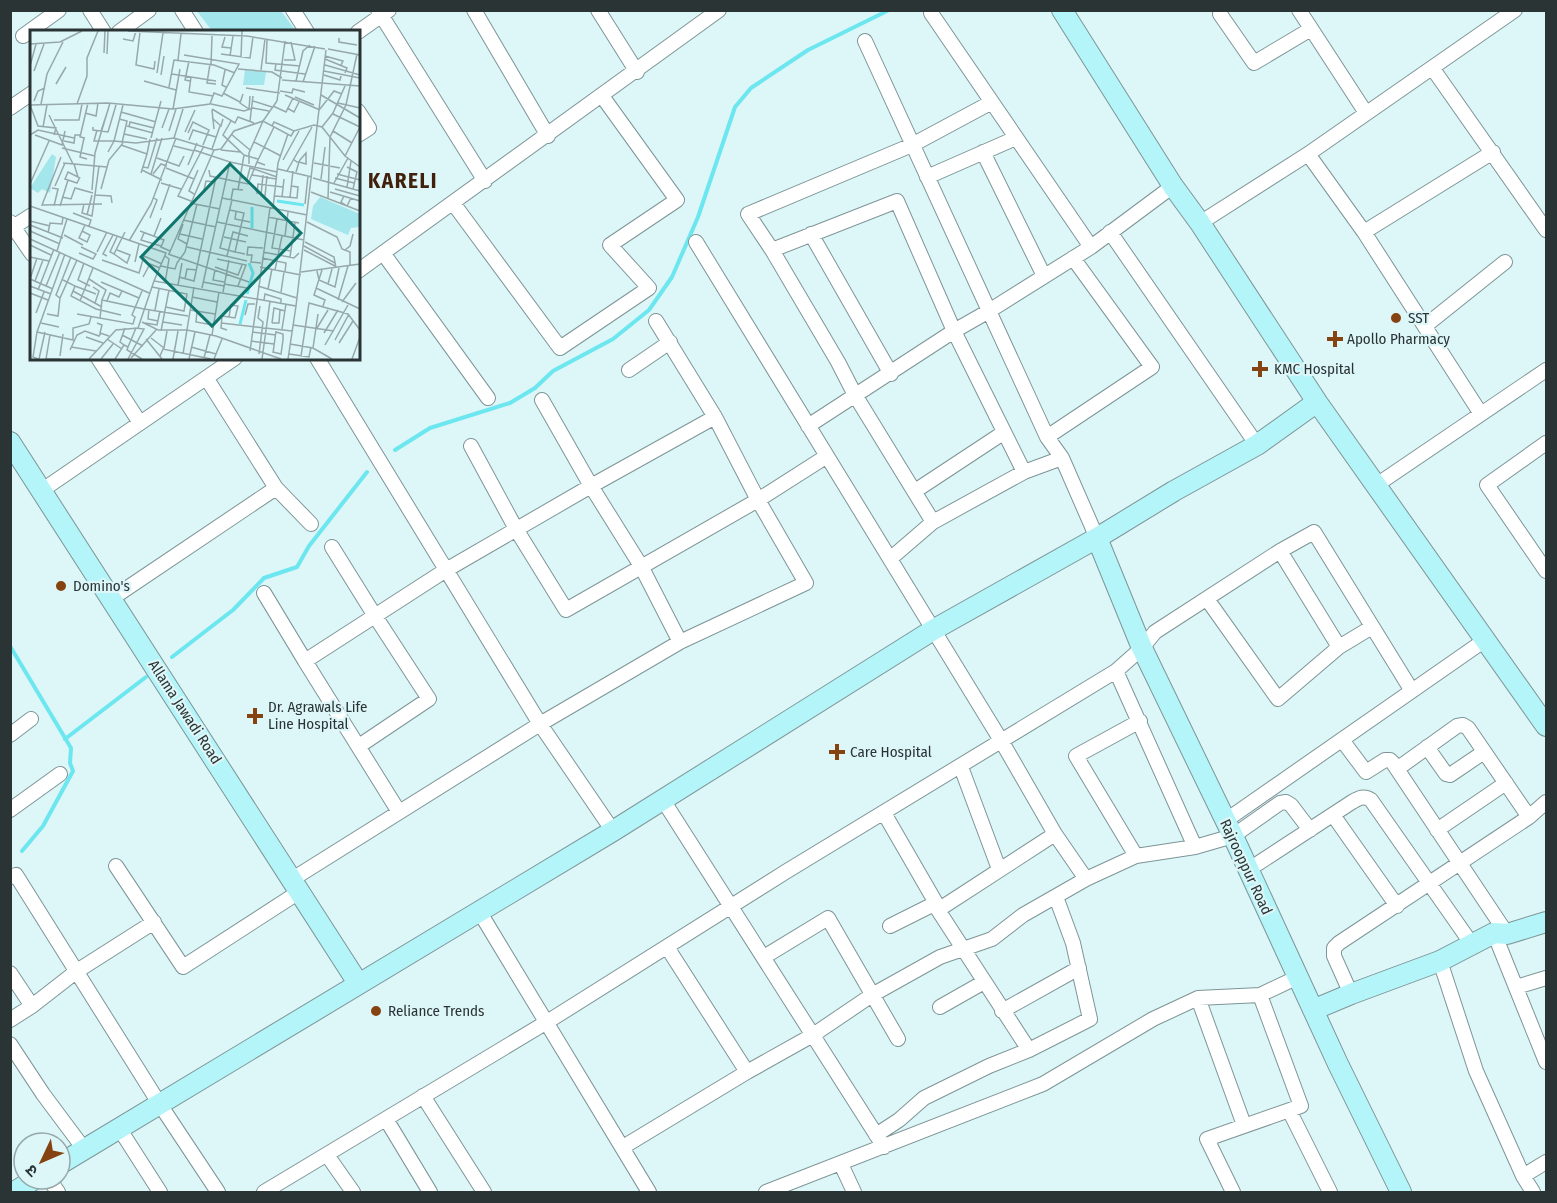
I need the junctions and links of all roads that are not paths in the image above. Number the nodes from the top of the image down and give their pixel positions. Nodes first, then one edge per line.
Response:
1 (59, 10) edge
2 (90, 10) edge
3 (149, 10) edge
4 (182, 10) edge
5 (293, 10) edge
6 (474, 10) edge
7 (598, 10) edge
8 (720, 10) edge
9 (1062, 10) edge
10 (1299, 10) edge
11 (1515, 10) edge
12 (382, 12) edge
13 (1220, 12) edge
14 (931, 13) dead end
15 (1311, 29) junction
16 (31, 30) edge
17 (103, 30) edge
18 (122, 30) edge
19 (195, 30) edge
20 (306, 30) edge
21 (360, 30) edge
22 (30, 31) edge
23 (23, 36) dead end
24 (865, 40) dead end
25 (1433, 69) junction
26 (637, 72) junction
27 (30, 94) edge
28 (602, 96) junction
29 (992, 102) junction
30 (10, 108) edge
31 (1366, 113) junction
32 (360, 114) edge
33 (360, 134) edge
34 (548, 136) junction
35 (1016, 138) junction
36 (912, 145) junction
37 (983, 152) junction
38 (1493, 152) junction
39 (1308, 154) junction
40 (927, 177) junction
41 (484, 181) junction
42 (1173, 186) junction
43 (453, 203) junction
44 (30, 216) edge
45 (1200, 223) junction
46 (12, 226) edge
47 (1546, 230) edge
48 (1110, 232) junction
49 (1364, 232) junction
50 (811, 234) junction
51 (696, 242) dead end
52 (1091, 247) junction
53 (772, 250) junction
54 (30, 251) edge
55 (383, 253) junction
56 (1073, 258) junction
57 (1505, 262) dead end
58 (360, 270) edge
59 (1044, 276) junction
60 (989, 311) junction
61 (656, 321) dead end
62 (1425, 326) junction
63 (954, 331) junction
64 (670, 342) junction
65 (99, 360) edge
66 (232, 360) edge
67 (318, 360) edge
68 (629, 369) dead end
69 (1546, 370) edge
70 (891, 374) junction
71 (207, 379) junction
72 (855, 395) junction
73 (488, 398) dead end
74 (542, 400) dead end
75 (1317, 402) junction
76 (1481, 414) junction
77 (715, 417) junction
78 (140, 423) junction
79 (808, 426) junction
80 (1003, 433) junction
81 (1047, 437) junction
82 (1546, 443) edge
83 (1257, 445) junction
84 (471, 446) dead end
85 (14, 454) edge
86 (827, 456) junction
87 (1062, 458) junction
88 (1024, 472) junction
89 (591, 486) junction
90 (1375, 486) junction
91 (276, 488) junction
92 (41, 491) junction
93 (915, 491) junction
94 (758, 500) junction
95 (933, 522) junction
96 (311, 524) dead end
97 (516, 529) junction
98 (1098, 538) junction
99 (333, 547) dead end
100 (1280, 551) junction
101 (890, 559) junction
102 (641, 566) junction
103 (446, 570) junction
104 (1546, 571) edge
105 (264, 593) dead end
106 (111, 599) junction
107 (1207, 599) junction
108 (375, 616) junction
109 (1372, 627) junction
110 (933, 630) junction
111 (1485, 640) junction
112 (680, 642) junction
113 (1338, 647) junction
114 (1142, 648) junction
115 (305, 661) junction
116 (1116, 671) junction
117 (1412, 691) junction
118 (31, 719) dead end
119 (1545, 720) edge
120 (1140, 721) junction
121 (540, 724) junction
122 (10, 735) edge
123 (1342, 740) junction
124 (1002, 742) junction
125 (359, 746) junction
126 (1427, 747) junction
127 (1484, 752) junction
128 (961, 767) junction
129 (1396, 769) junction
130 (60, 774) dead end
131 (1506, 783) junction
132 (663, 800) junction
133 (1546, 802) edge
134 (10, 810) edge
135 (399, 812) junction
136 (884, 813) junction
137 (1333, 815) junction
138 (1529, 817) junction
139 (1229, 829) junction
140 (1310, 830) junction
141 (1437, 830) junction
142 (613, 831) junction
143 (1056, 834) junction
144 (1195, 847) junction
145 (1136, 855) junction
146 (1460, 864) junction
147 (116, 866) dead end
148 (999, 869) junction
149 (1248, 870) junction
150 (10, 877) edge
151 (1086, 879) junction
152 (1430, 884) junction
153 (295, 886) junction
154 (1056, 897) junction
155 (731, 906) junction
156 (937, 906) junction
157 (1396, 906) junction
158 (479, 911) junction
159 (154, 922) junction
160 (1546, 922) edge
161 (890, 926) dead end
162 (1500, 934) junction
163 (1471, 943) junction
164 (667, 947) junction
165 (963, 949) junction
166 (764, 957) junction
167 (1440, 961) junction
168 (1080, 968) junction
169 (77, 971) junction
170 (10, 972) edge
171 (1298, 977) junction
172 (1546, 978) edge
173 (984, 982) junction
174 (358, 983) junction
175 (1516, 987) junction
176 (1351, 994) junction
177 (872, 995) junction
178 (1260, 995) junction
179 (1198, 998) junction
180 (32, 1006) junction
181 (940, 1007) dead end
182 (1313, 1010) junction
183 (1002, 1011) junction
184 (10, 1020) edge
185 (547, 1022) junction
186 (813, 1035) junction
187 (898, 1039) dead end
188 (10, 1044) edge
189 (1029, 1050) junction
190 (1546, 1062) edge
191 (747, 1072) junction
192 (423, 1096) junction
193 (159, 1103) junction
194 (1290, 1112) junction
195 (386, 1119) junction
196 (1244, 1125) junction
197 (119, 1128) junction
198 (876, 1135) junction
199 (623, 1147) junction
200 (884, 1148) junction
201 (84, 1149) junction
202 (327, 1155) junction
203 (72, 1156) edge
204 (1546, 1162) edge
205 (841, 1164) junction
206 (1523, 1176) junction
207 (285, 1187) edge
208 (160, 1192) edge
209 (218, 1192) edge
210 (264, 1192) edge
211 (353, 1192) edge
212 (430, 1192) edge
213 (484, 1192) edge
214 (650, 1192) edge
215 (766, 1192) edge
216 (854, 1192) edge
217 (1233, 1192) edge
218 (1330, 1192) edge
219 (1401, 1192) edge
220 (1533, 1192) edge

1 - 16 street
2 - 17 street
3 - 18 street
4 - 19 street
5 - 20 street
6 - 34 street
7 - 26 street
8 - 26 street
9 - 42 street
10 - 15 street
11 - 25 street
12 - 21 street
12 - 41 street
13 - 15 street
14 - 29 street
15 - 31 street
22 - 23 street
24 - 36 street
25 - 31 street
25 - 38 street
26 - 28 street
27 - 30 street
28 - 34 street
28 - 43 street
29 - 35 street
29 - 36 street
31 - 39 street
32 - 33 street
34 - 41 street
35 - 37 street
35 - 52 street
36 - 40 street
36 - 53 street
37 - 40 street
37 - 59 street
38 - 47 street
38 - 49 street
39 - 45 street
39 - 49 street
40 - 60 street
41 - 43 street
42 - 45 street
42 - 48 street
43 - 55 street
44 - 46 street
45 - 75 street
46 - 54 street
48 - 52 street
48 - 83 street
49 - 62 street
50 - 53 street
50 - 63 street
50 - 70 street
51 - 79 street
52 - 56 street
53 - 72 street
55 - 58 street
55 - 73 street
56 - 59 street
56 - 81 street
57 - 62 street
59 - 60 street
60 - 63 street
60 - 81 street
61 - 64 street
62 - 76 street
63 - 70 street
63 - 80 street
64 - 68 street
64 - 77 street
65 - 78 street
66 - 71 street
67 - 103 street
69 - 76 street
70 - 72 street
71 - 78 street
71 - 91 street
72 - 79 street
72 - 93 street
74 - 89 street
75 - 83 street
75 - 90 street
76 - 90 street
77 - 89 street
77 - 94 street
78 - 92 street
79 - 86 street
80 - 88 street
80 - 93 street
81 - 87 street
82 - 104 street
83 - 98 street
84 - 97 street
85 - 92 street, Allama Jawadi Road
86 - 94 street
86 - 101 street
87 - 88 street
87 - 98 street
88 - 95 street
89 - 97 street
89 - 102 street
90 - 111 street
91 - 96 street
91 - 106 street
92 - 106 street, Allama Jawadi Road
93 - 95 street
94 - 102 street
94 - 112 street
95 - 101 street
97 - 102 street
97 - 103 street
98 - 110 street
98 - 114 street, Rajrooppur Road
99 - 108 street
100 - 107 street
100 - 109 street
100 - 113 street
101 - 110 street
102 - 112 street
103 - 108 street
103 - 121 street
105 - 115 street
106 - 153 street, Allama Jawadi Road
107 - 113 street
107 - 114 street
108 - 115 street
108 - 125 street
109 - 113 street
109 - 117 street
110 - 124 street
110 - 132 street
111 - 117 street
111 - 119 street
112 - 121 street
114 - 116 street
114 - 139 street, Rajrooppur Road
115 - 125 street
116 - 120 street
116 - 124 street
117 - 123 street
118 - 122 street
120 - 144 street
120 - 145 street
121 - 135 street
121 - 142 street
123 - 129 street
123 - 139 street
124 - 128 street
124 - 143 street
125 - 135 street
126 - 127 street
126 - 127 street
126 - 129 street
127 - 131 street
128 - 136 street
128 - 148 street
129 - 141 street
130 - 134 street
131 - 138 street
131 - 141 street
132 - 142 street
132 - 155 street
133 - 138 street
135 - 153 street
136 - 155 street
136 - 156 street
137 - 140 street
137 - 152 street
137 - 157 street
138 - 146 street
139 - 140 street
139 - 144 street
139 - 149 street, Rajrooppur Road
140 - 149 street
141 - 146 street
142 - 158 street
143 - 148 street
143 - 151 street
144 - 145 street
145 - 151 street
146 - 152 street
146 - 162 street
147 - 159 street
148 - 156 street
149 - 171 street, Rajrooppur Road
150 - 169 street
151 - 154 street
152 - 157 street
152 - 163 street
153 - 159 street
153 - 174 street, Allama Jawadi Road
154 - 165 street
154 - 168 street
155 - 164 street
155 - 166 street
156 - 161 street
156 - 165 street
157 - 176 street
158 - 174 street
158 - 185 street
159 - 169 street
160 - 162 street
162 - 163 street
162 - 175 street
163 - 167 street
164 - 185 street
164 - 191 street
165 - 173 street
165 - 177 street
166 - 177 street
166 - 186 street
167 - 176 street
167 - 206 street
168 - 183 street
168 - 189 street
169 - 180 street
169 - 193 street
170 - 180 street
171 - 178 street
171 - 182 street, Rajrooppur Road
172 - 175 street
173 - 181 street
173 - 183 street
174 - 193 street
175 - 190 street
176 - 182 street
177 - 186 street
177 - 187 street
178 - 179 street
178 - 194 street
179 - 196 street
179 - 200 street
180 - 184 street
182 - 219 street, Rajrooppur Road
183 - 189 street
185 - 192 street
185 - 199 street
186 - 191 street
186 - 198 street
188 - 201 street
189 - 198 street
191 - 199 street
192 - 195 street
192 - 213 street
193 - 197 street
193 - 209 street
194 - 196 street
194 - 218 street
195 - 202 street
195 - 212 street
196 - 217 street
197 - 201 street
197 - 208 street
198 - 200 street
199 - 214 street
200 - 205 street
201 - 203 street
202 - 207 street
202 - 211 street
204 - 206 street
205 - 215 street
205 - 216 street
206 - 220 street
207 - 210 street

